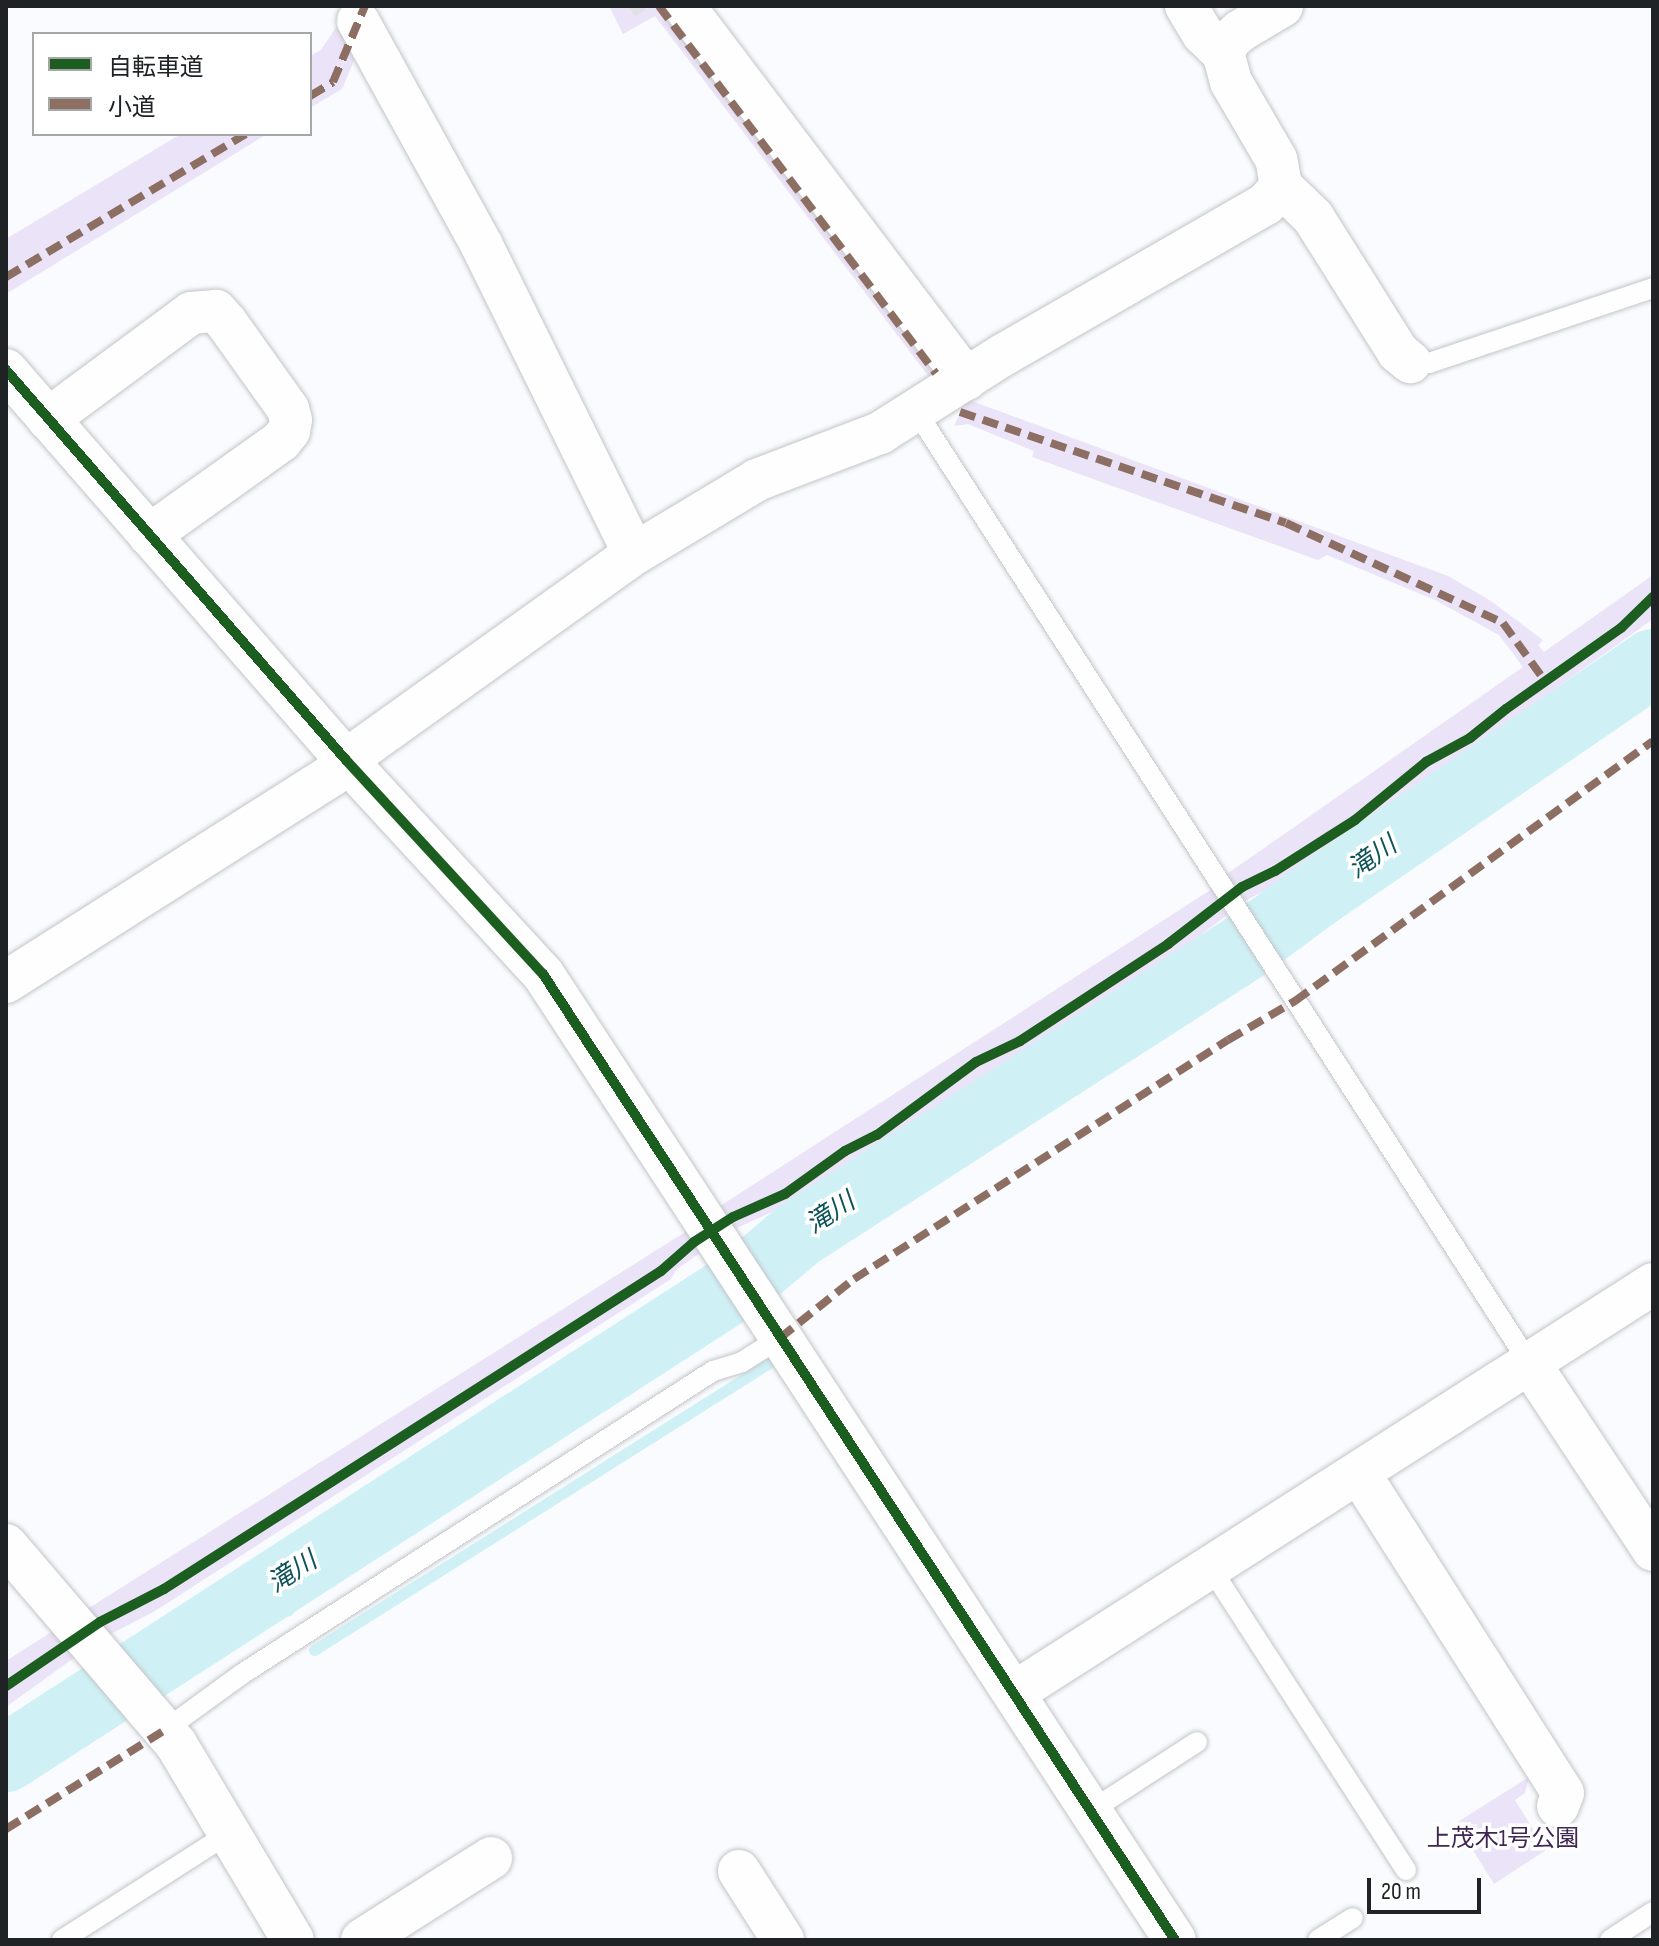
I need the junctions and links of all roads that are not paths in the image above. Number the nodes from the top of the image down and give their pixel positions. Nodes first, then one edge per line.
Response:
1 (684, 6) edge
2 (1186, 6) edge
3 (1282, 6) edge
4 (358, 21) dead end
5 (1223, 53) junction
6 (1281, 186) junction
7 (1653, 288) edge
8 (1410, 362) joint
9 (6, 370) edge
10 (966, 379) junction
11 (916, 411) junction
12 (48, 419) junction
13 (149, 535) junction
14 (634, 554) junction
15 (346, 760) junction
16 (6, 982) edge
17 (1653, 1284) edge
18 (776, 1331) junction
19 (1530, 1364) junction
20 (1359, 1473) junction
21 (6, 1545) edge
22 (1653, 1550) edge
23 (1210, 1567) junction
24 (1015, 1692) junction
25 (160, 1724) junction
26 (1197, 1742) dead end
27 (1558, 1806) dead end
28 (1092, 1810) junction
29 (228, 1834) junction
30 (491, 1858) dead end
31 (1406, 1870) dead end
32 (739, 1871) dead end
33 (1653, 1912) edge
34 (1353, 1918) dead end
35 (62, 1940) edge
36 (293, 1940) edge
37 (362, 1940) edge
38 (783, 1940) edge
39 (1175, 1940) edge
40 (1318, 1940) edge
41 (1610, 1940) edge

1 - 10 street
2 - 5 street
3 - 5 street
4 - 14 street
5 - 6 street
6 - 8 street
6 - 10 street
7 - 8 lane
9 - 12 street
10 - 11 street
11 - 14 street
11 - 19 lane
12 - 13 street
12 - 13 street
13 - 15 street
14 - 15 street
15 - 16 street
15 - 18 street
17 - 19 street
18 - 24 street
18 - 25 lane
19 - 20 street
19 - 22 street
20 - 23 street
20 - 27 street
21 - 25 street
23 - 24 street
23 - 31 lane
24 - 28 street
25 - 29 street
26 - 28 lane
28 - 39 street
29 - 35 lane
29 - 36 street
30 - 37 street
32 - 38 street
33 - 41 lane
34 - 40 lane

